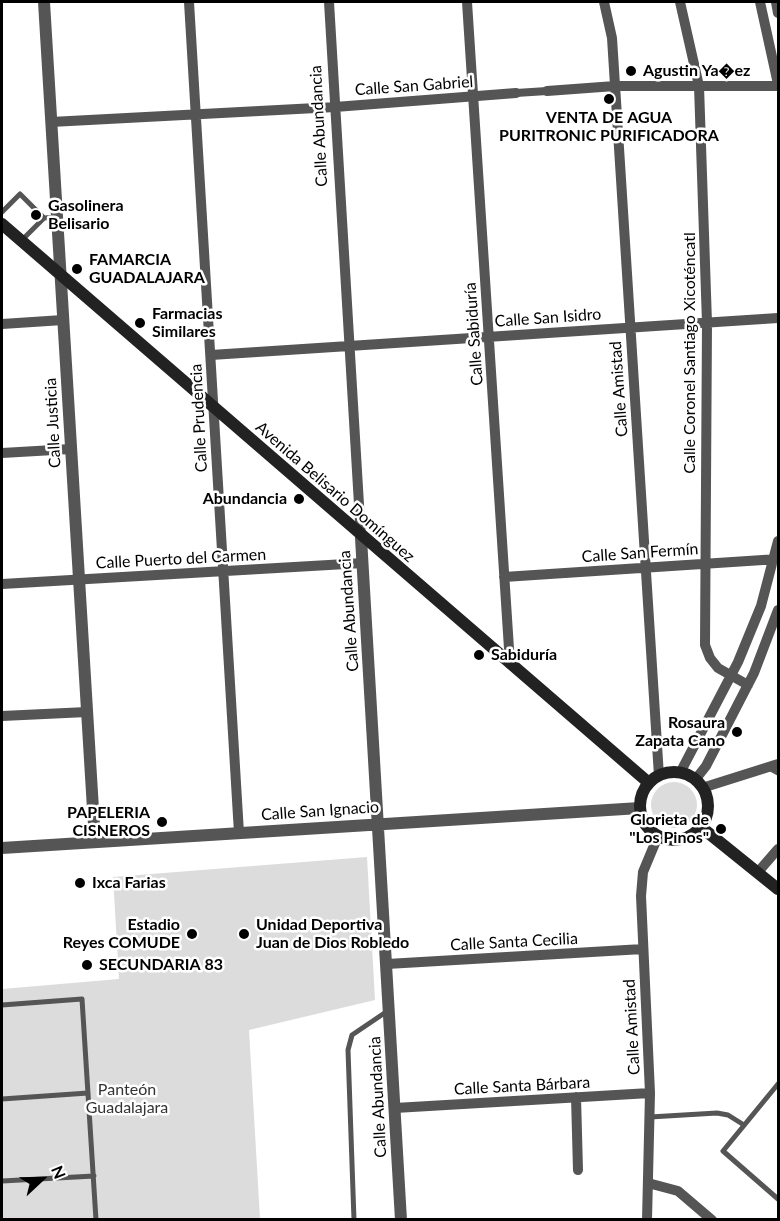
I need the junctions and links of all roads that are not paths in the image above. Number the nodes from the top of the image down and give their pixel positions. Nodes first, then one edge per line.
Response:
1 (44, 2) edge
2 (189, 2) edge
3 (328, 2) edge
4 (467, 2) edge
5 (604, 2) edge
6 (680, 2) edge
7 (760, 2) edge
8 (776, 2) edge
9 (778, 13) edge
10 (778, 85) edge
11 (615, 86) junction
12 (699, 86) junction
13 (547, 91) joint
14 (516, 93) joint
15 (473, 96) junction
16 (335, 107) junction
17 (195, 114) junction
18 (51, 122) junction
19 (2, 212) edge
20 (57, 217) junction
21 (44, 218) junction
22 (2, 224) edge
23 (20, 242) junction
24 (61, 276) junction
25 (778, 318) edge
26 (63, 320) junction
27 (707, 323) junction
28 (2, 324) edge
29 (630, 328) junction
30 (489, 337) junction
31 (350, 346) junction
32 (211, 355) junction
33 (214, 410) junction
34 (71, 449) junction
35 (2, 453) edge
36 (362, 537) junction
37 (778, 541) edge
38 (777, 559) edge
39 (363, 563) junction
40 (705, 563) junction
41 (646, 567) junction
42 (223, 572) junction
43 (504, 577) junction
44 (79, 579) junction
45 (2, 584) edge
46 (778, 610) edge
47 (510, 664) junction
48 (731, 675) junction
49 (748, 685) junction
50 (87, 712) junction
51 (2, 716) edge
52 (778, 764) edge
53 (767, 767) junction
54 (680, 773) junction
55 (778, 773) edge
56 (654, 779) junction
57 (699, 784) junction
58 (640, 808) junction
59 (379, 824) junction
60 (701, 827) junction
61 (239, 833) junction
62 (658, 836) junction
63 (95, 842) junction
64 (2, 848) edge
65 (778, 849) edge
66 (758, 872) junction
67 (778, 889) edge
68 (643, 949) junction
69 (387, 964) junction
70 (2, 1005) edge
71 (389, 1009) junction
72 (778, 1084) edge
73 (88, 1093) junction
74 (650, 1093) junction
75 (576, 1097) junction
76 (2, 1099) edge
77 (395, 1108) junction
78 (650, 1117) junction
79 (744, 1125) junction
80 (578, 1170) dead end
81 (94, 1176) junction
82 (2, 1181) edge
83 (648, 1183) junction
84 (778, 1199) edge
85 (96, 1220) edge
86 (354, 1220) edge
87 (401, 1220) edge
88 (647, 1220) edge
89 (712, 1220) edge

1 - 18 street, Calle Justicia
2 - 17 street, Calle Prudencia
3 - 16 street, Calle Abundancia
4 - 15 street, Calle Sabiduría
5 - 11 street, Calle Amistad
6 - 12 street, Calle Coronel Santiago Xicoténcatl
7 - 10 street
8 - 9 street
10 - 12 street, Calle San Gabriel
11 - 12 street, Calle San Gabriel
11 - 13 street, Calle San Gabriel
11 - 29 street, Calle Amistad
12 - 27 street, Calle Coronel Santiago Xicoténcatl
13 - 14 street, Calle San Gabriel
14 - 15 street, Calle San Gabriel
15 - 16 street, Calle San Gabriel
15 - 30 street, Calle Sabiduría
16 - 17 street, Calle San Gabriel
16 - 31 street, Calle Abundancia
17 - 18 street, Calle San Gabriel
17 - 32 street, Calle Prudencia
18 - 20 street, Calle Justicia
19 - 21 lane
20 - 21 lane
20 - 24 street, Calle Justicia
21 - 23 lane
22 - 23 main road, Avenida Belisario Domínguez
23 - 24 main road, Avenida Belisario Domínguez
24 - 26 street, Calle Justicia
24 - 33 main road, Avenida Belisario Domínguez
25 - 27 street, Calle San Isidro
26 - 28 street
26 - 34 street, Calle Justicia
27 - 29 street, Calle San Isidro
27 - 40 street, Calle Coronel Santiago Xicoténcatl
29 - 30 street, Calle San Isidro
29 - 41 street, Calle Amistad
30 - 31 street, Calle San Isidro
30 - 43 street, Calle Sabiduría
31 - 32 street, Calle San Isidro
31 - 36 street, Calle Abundancia
32 - 33 street, Calle Prudencia
33 - 36 main road, Avenida Belisario Domínguez
33 - 42 street, Calle Prudencia
34 - 35 street
34 - 44 street, Calle Justicia
36 - 39 street, Calle Abundancia
36 - 47 main road, Avenida Belisario Domínguez
37 - 38 street
38 - 40 street, Calle San Fermín
38 - 48 street
39 - 42 street, Calle Puerto del Carmen
39 - 59 street, Calle Abundancia
40 - 41 street, Calle San Fermín
40 - 48 street, Calle Coronel Santiago Xicoténcatl
41 - 43 street, Calle San Fermín
41 - 56 street, Calle Amistad
42 - 44 street, Calle Puerto del Carmen
42 - 61 street, Calle Prudencia
43 - 47 street, Calle Sabiduría
44 - 45 street, Calle Puerto del Carmen
44 - 50 street, Calle Justicia
46 - 49 street
47 - 56 main road, Avenida Belisario Domínguez
48 - 49 street, Calle Coronel Santiago Xicoténcatl
48 - 54 street
49 - 57 street
50 - 51 street
50 - 63 street, Calle Justicia
52 - 53 street
53 - 55 lane
53 - 57 street
54 - 56 main road
54 - 57 main road
56 - 58 main road
57 - 60 main road
58 - 59 street, Calle San Ignacio
58 - 62 main road
59 - 61 street, Calle San Ignacio
59 - 69 street, Calle Abundancia
60 - 62 main road
60 - 66 main road
61 - 63 street, Calle San Ignacio
62 - 68 street, Calle Amistad
63 - 64 street, Calle San Ignacio
65 - 66 street
66 - 67 main road
68 - 69 street, Calle Santa Cecilia
68 - 74 street, Calle Amistad
69 - 71 street, Calle Abundancia
70 - 73 lane
71 - 77 street, Calle Abundancia
71 - 86 lane
72 - 79 lane
73 - 76 lane
73 - 81 lane
74 - 75 street, Calle Santa Bárbara
74 - 78 street, Calle Amistad
75 - 77 street, Calle Santa Bárbara
75 - 80 street
77 - 87 street, Calle Abundancia
78 - 79 lane
78 - 83 street, Calle Amistad
79 - 84 lane
81 - 82 lane
81 - 85 lane
83 - 88 street, Calle Amistad
83 - 89 street

